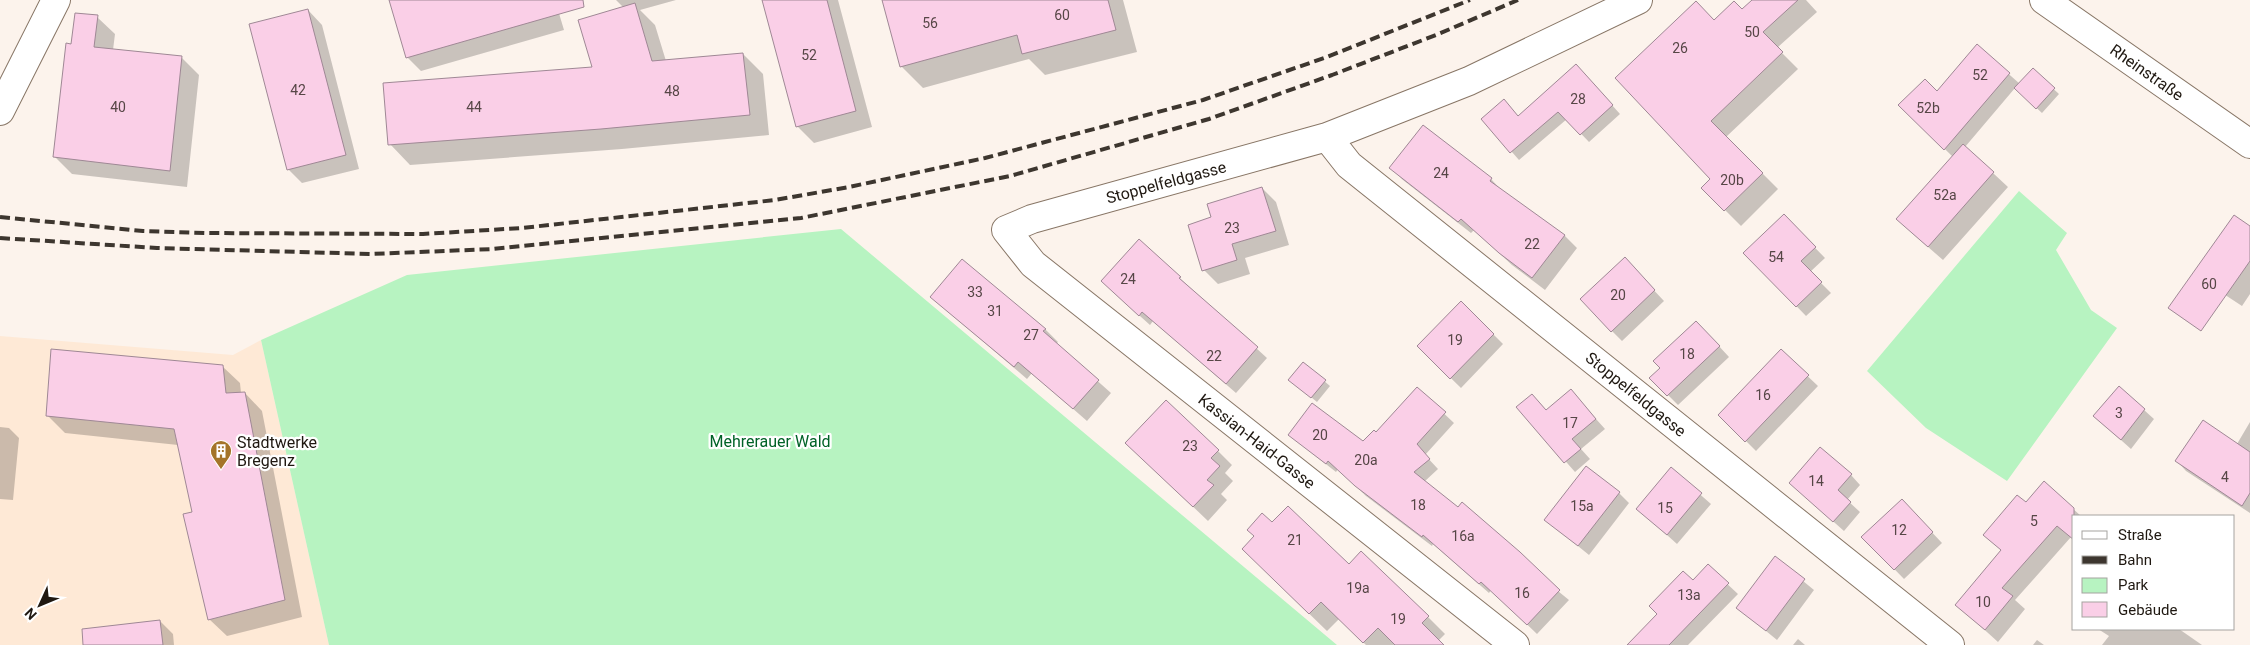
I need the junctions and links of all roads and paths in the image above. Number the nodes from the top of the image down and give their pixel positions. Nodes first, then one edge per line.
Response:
1 (56, 0) edge
2 (1638, 0) edge
3 (2044, 0) edge
4 (0, 111) edge
5 (1327, 137) junction
6 (2250, 144) edge
7 (1006, 230) joint
8 (1515, 645) edge
9 (1950, 645) edge

1 - 4 street
2 - 5 street, Stoppelfeldgasse
3 - 6 street, Rheinstraße
5 - 7 street, Stoppelfeldgasse
5 - 9 street, Stoppelfeldgasse
7 - 8 street, Kassian-Haid-Gasse

